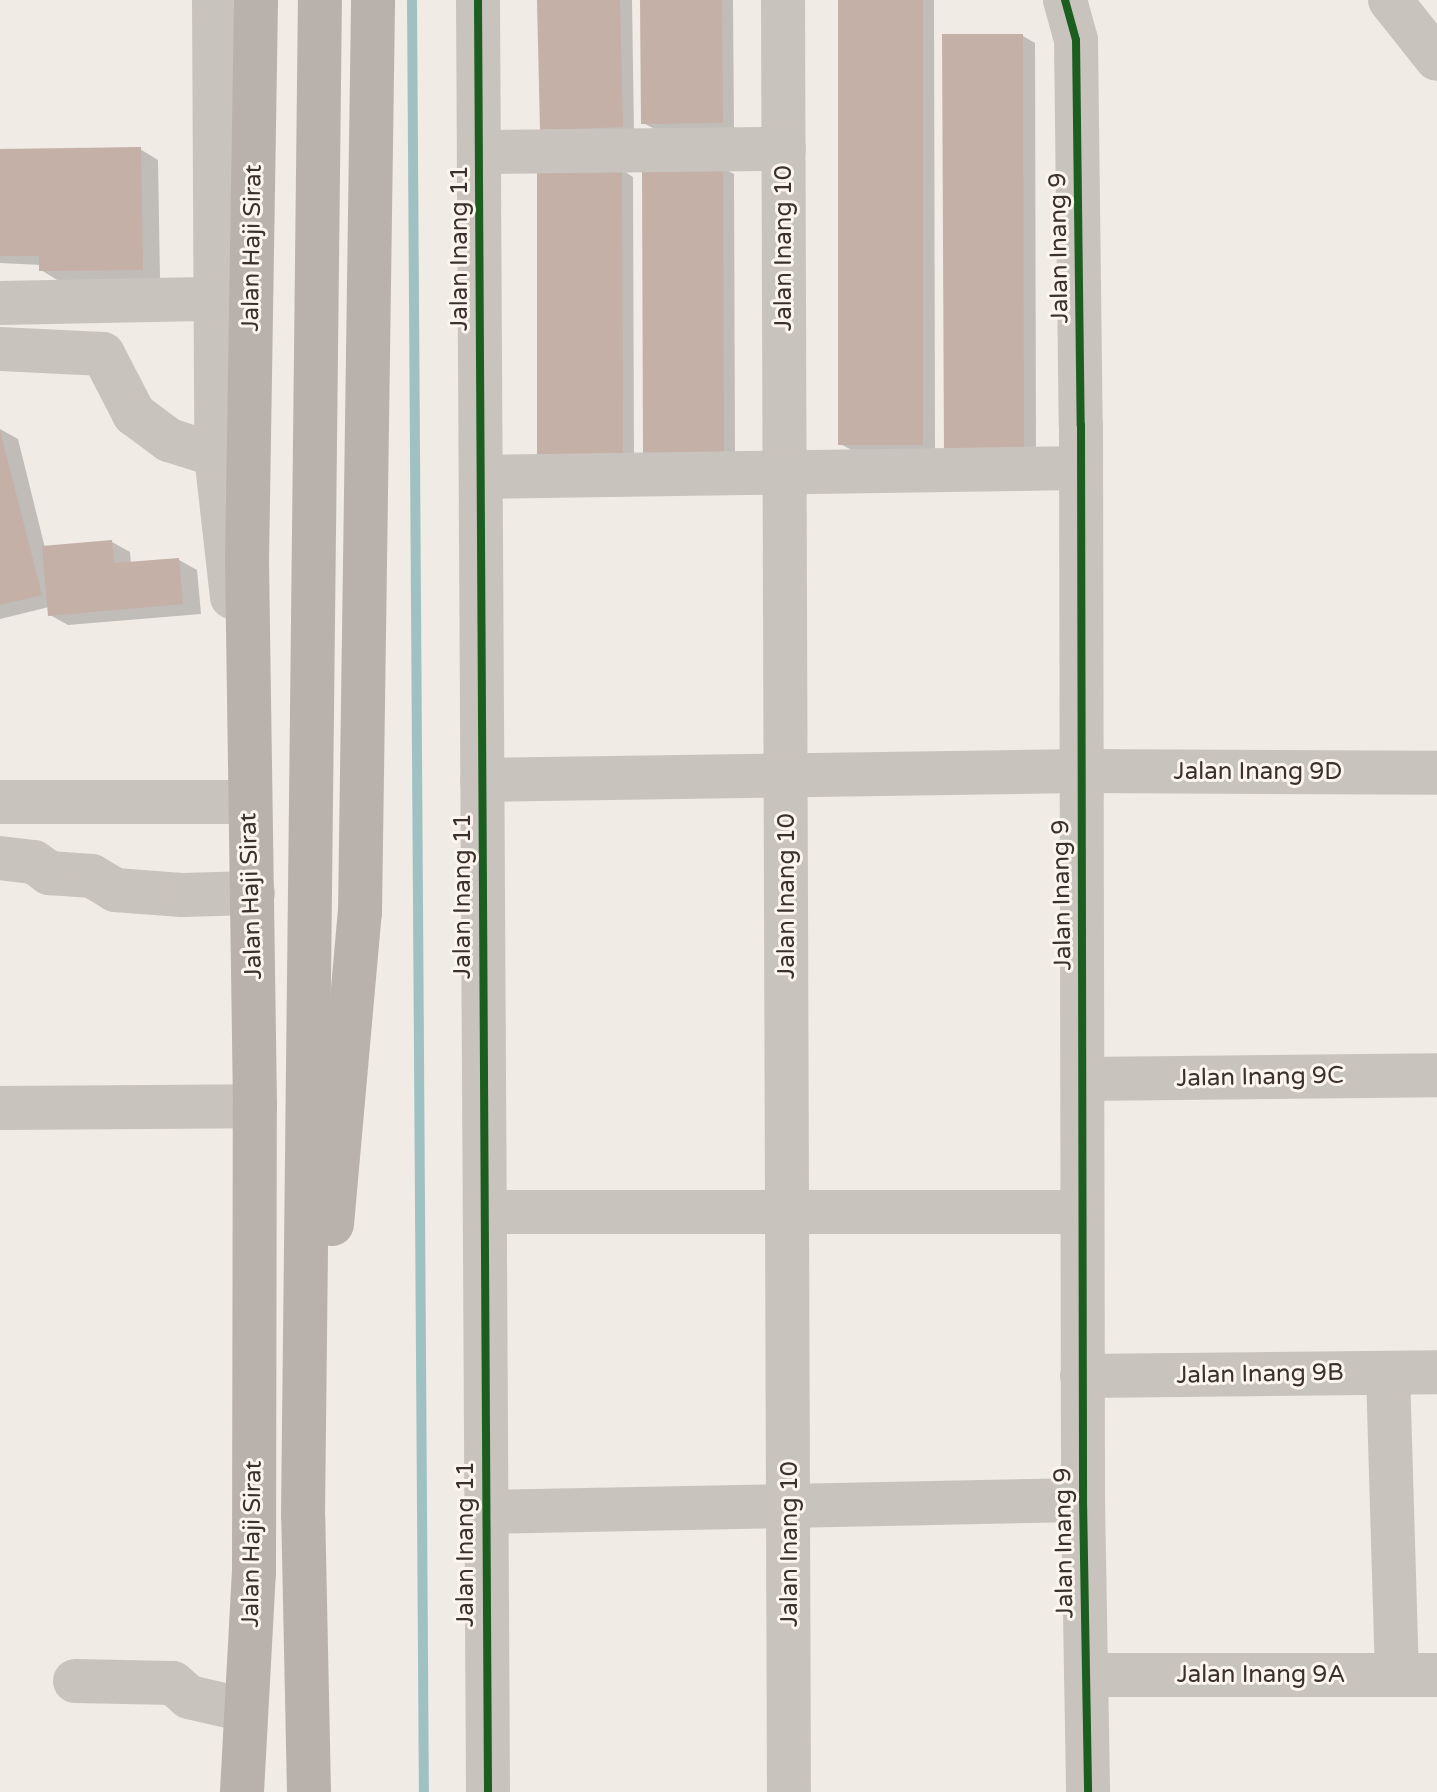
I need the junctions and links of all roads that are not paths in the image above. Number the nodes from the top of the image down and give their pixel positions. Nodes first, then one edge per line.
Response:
1 (214, 0) edge
2 (256, 0) edge
3 (320, 0) edge
4 (373, 0) edge
5 (478, 0) edge
6 (783, 0) edge
7 (1065, 0) edge
8 (1390, 0) edge
9 (1437, 59) edge
10 (784, 149) junction
11 (479, 152) junction
12 (216, 299) junction
13 (0, 303) edge
14 (0, 349) edge
15 (216, 455) junction
16 (1081, 468) junction
17 (785, 472) junction
18 (481, 477) junction
19 (250, 754) junction
20 (1080, 771) junction
21 (1437, 773) edge
22 (786, 774) junction
23 (482, 780) junction
24 (0, 802) edge
25 (249, 802) junction
26 (0, 858) edge
27 (253, 893) junction
28 (1437, 1075) edge
29 (1084, 1079) junction
30 (255, 1106) junction
31 (0, 1108) edge
32 (485, 1212) junction
33 (789, 1212) junction
34 (1082, 1212) junction
35 (1437, 1372) edge
36 (1388, 1373) junction
37 (1082, 1376) junction
38 (1083, 1500) junction
39 (790, 1506) junction
40 (486, 1512) junction
41 (303, 1516) junction
42 (1086, 1675) junction
43 (1417, 1675) edge
44 (75, 1681) dead end
45 (245, 1710) junction
46 (309, 1790) edge
47 (242, 1792) edge
48 (488, 1792) edge
49 (789, 1792) edge
50 (1088, 1792) edge

1 - 12 street
2 - 19 main road, Jalan Haji Sirat
3 - 41 main road, Jalan Haji Sirat
4 - 41 main road
5 - 11 street, Jalan Inang 11
6 - 10 street, Jalan Inang 10
7 - 16 street, Jalan Inang 9
8 - 9 street
10 - 11 street
10 - 17 street, Jalan Inang 10
11 - 18 street, Jalan Inang 11
12 - 13 street
12 - 15 street
14 - 15 street
15 - 19 street
16 - 17 street
16 - 20 street, Jalan Inang 9
17 - 18 street
17 - 22 street, Jalan Inang 10
18 - 23 street, Jalan Inang 11
19 - 25 main road, Jalan Haji Sirat
20 - 21 street, Jalan Inang 9D
20 - 22 street, Jalan Inang 9D
20 - 29 street, Jalan Inang 9
22 - 23 street, Jalan Inang 9D
22 - 33 street, Jalan Inang 10
23 - 32 street, Jalan Inang 11
24 - 25 street
25 - 27 main road, Jalan Haji Sirat
26 - 27 street
27 - 30 main road, Jalan Haji Sirat
28 - 29 street, Jalan Inang 9C
29 - 34 street, Jalan Inang 9
30 - 31 street
30 - 45 main road, Jalan Haji Sirat
32 - 33 street
32 - 40 street, Jalan Inang 11
33 - 34 street
33 - 39 street, Jalan Inang 10
34 - 37 street, Jalan Inang 9
35 - 36 street, Jalan Inang 9B
36 - 37 street, Jalan Inang 9B
36 - 43 street
37 - 38 street, Jalan Inang 9
38 - 39 street
38 - 42 street, Jalan Inang 9
39 - 40 street
39 - 49 street, Jalan Inang 10
40 - 48 street, Jalan Inang 11
41 - 46 main road, Jalan Haji Sirat
42 - 43 street, Jalan Inang 9A
42 - 50 street, Jalan Inang 9
44 - 45 street
45 - 47 main road, Jalan Haji Sirat

